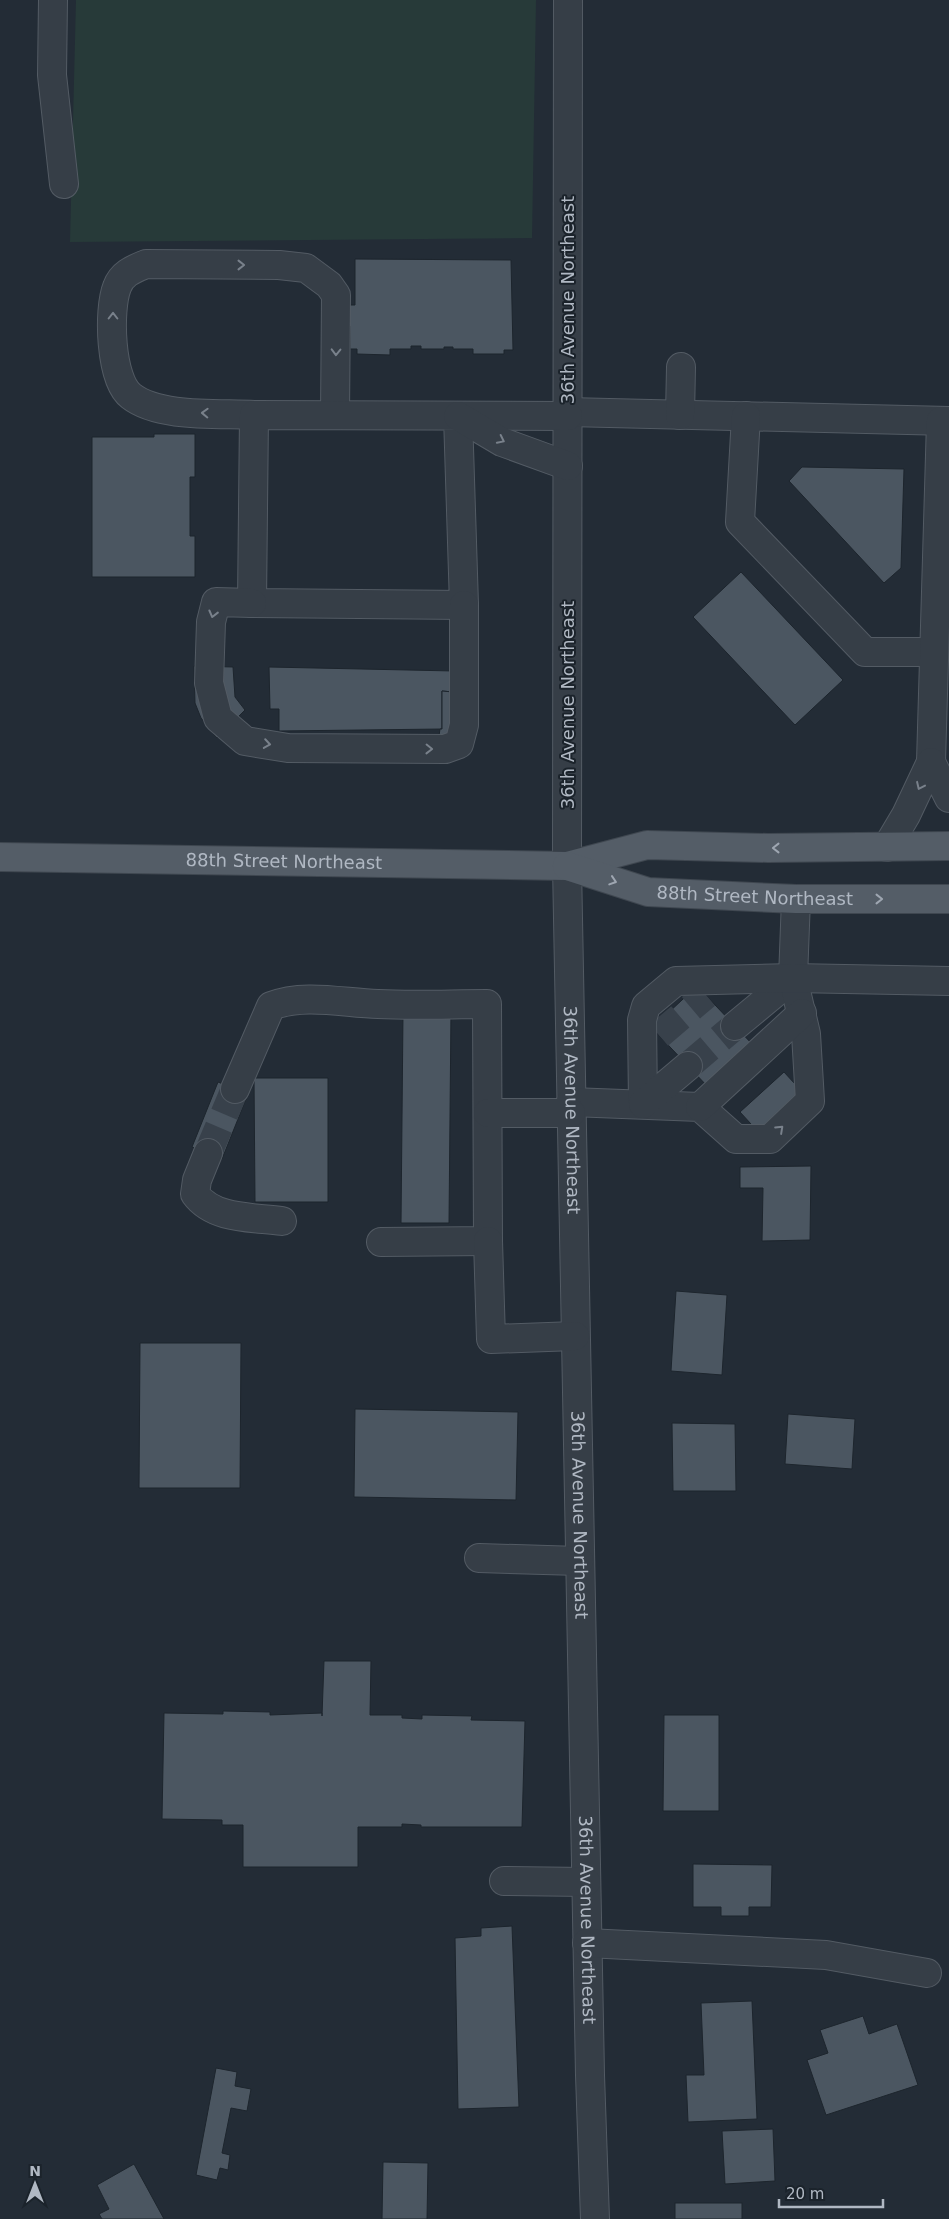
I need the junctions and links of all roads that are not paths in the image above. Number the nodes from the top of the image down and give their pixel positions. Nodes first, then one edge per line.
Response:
1 (53, 0) edge
2 (568, 0) edge
3 (64, 184) dead end
4 (681, 367) dead end
5 (568, 414) junction
6 (254, 415) junction
7 (335, 415) junction
8 (680, 415) junction
9 (458, 416) junction
10 (746, 416) junction
11 (945, 421) edge
12 (568, 466) junction
13 (943, 538) edge
14 (252, 604) junction
15 (464, 605) junction
16 (934, 652) junction
17 (931, 762) junction
18 (949, 798) edge
19 (949, 846) edge
20 (887, 847) junction
21 (0, 857) edge
22 (567, 866) junction
23 (796, 899) junction
24 (949, 899) edge
25 (793, 978) junction
26 (949, 981) edge
27 (802, 1013) junction
28 (735, 1026) tunnel mouth
29 (688, 1066) tunnel mouth
30 (235, 1089) tunnel mouth
31 (643, 1104) junction
32 (700, 1107) junction
33 (571, 1108) junction
34 (488, 1113) junction
35 (208, 1153) tunnel mouth
36 (282, 1221) dead end
37 (488, 1241) junction
38 (381, 1242) dead end
39 (575, 1336) junction
40 (479, 1558) dead end
41 (579, 1561) junction
42 (504, 1881) dead end
43 (586, 1882) junction
44 (587, 1943) junction
45 (927, 1973) dead end
46 (595, 2219) edge

1 - 3 street
2 - 5 street, 36th Avenue Northeast
4 - 8 street
5 - 8 street
5 - 9 street
5 - 12 street, 36th Avenue Northeast
6 - 7 street
6 -> 7 street
6 - 14 street
7 - 9 street
8 - 10 street
9 -> 12 street
9 - 15 street
10 - 11 street
10 - 16 street
11 - 13 street
12 - 22 street, 36th Avenue Northeast
13 - 16 street
14 - 15 street
14 -> 15 street
16 - 17 street
17 - 18 street
17 -> 20 street
19 - 20 main road, 88th Street Northeast
20 -> 22 main road, 88th Street Northeast
21 - 22 main road, 88th Street Northeast
22 -> 23 main road, 88th Street Northeast
22 - 33 street, 36th Avenue Northeast
23 -> 24 main road, 88th Street Northeast
23 - 25 street
25 - 26 street
25 - 27 street
25 - 28 street
25 - 31 street
27 - 32 street
32 -> 27 street
29 - 31 street
30 - 34 street
31 - 32 street
31 - 33 street
33 - 34 street
33 - 39 street, 36th Avenue Northeast
34 - 37 street
35 - 36 street
37 - 38 street
37 - 39 street
39 - 41 street, 36th Avenue Northeast
40 - 41 street
41 - 43 street, 36th Avenue Northeast
42 - 43 street
43 - 44 street, 36th Avenue Northeast
44 - 45 street
44 - 46 street, 36th Avenue Northeast

